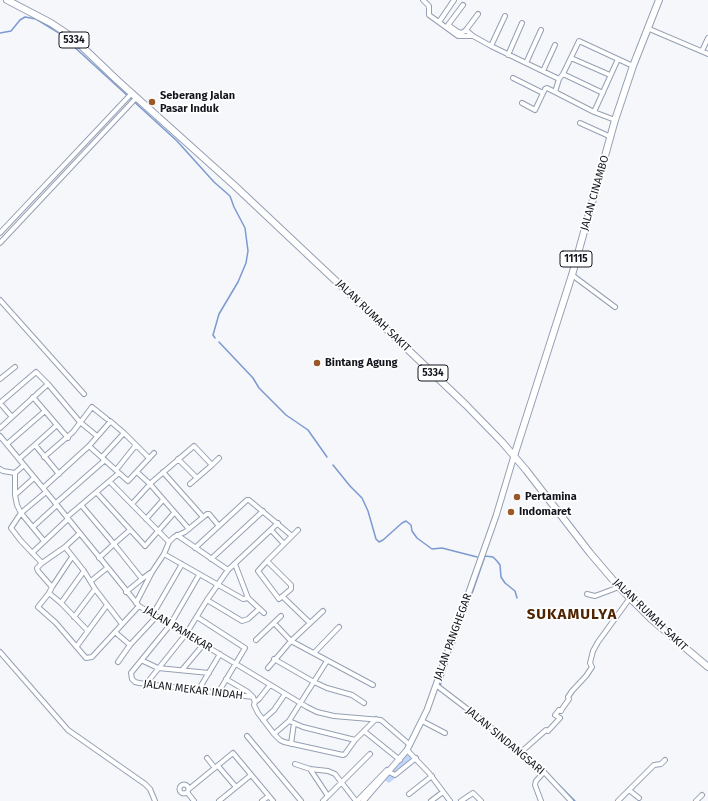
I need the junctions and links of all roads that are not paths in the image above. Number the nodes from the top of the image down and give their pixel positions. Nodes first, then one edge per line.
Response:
1 (7, 0) edge
2 (423, 0) edge
3 (454, 0) edge
4 (659, 0) edge
5 (463, 5) dead end
6 (478, 14) dead end
7 (505, 16) dead end
8 (439, 22) junction
9 (522, 23) dead end
10 (648, 28) junction
11 (466, 30) junction
12 (541, 30) dead end
13 (473, 36) junction
14 (708, 38) edge
15 (555, 45) dead end
16 (491, 46) junction
17 (702, 52) junction
18 (708, 54) edge
19 (508, 55) junction
20 (571, 58) junction
21 (618, 59) junction
22 (526, 63) junction
23 (634, 63) junction
24 (543, 71) junction
25 (563, 74) junction
26 (610, 75) junction
27 (513, 78) dead end
28 (560, 79) junction
29 (555, 92) junction
30 (603, 92) junction
31 (543, 93) junction
32 (129, 96) junction
33 (135, 100) junction
34 (522, 103) dead end
35 (594, 112) junction
36 (615, 120) junction
37 (580, 123) dead end
38 (611, 137) junction
39 (0, 233) edge
40 (0, 243) edge
41 (572, 275) junction
42 (0, 300) edge
43 (615, 307) dead end
44 (15, 367) dead end
45 (0, 379) edge
46 (48, 384) junction
47 (84, 394) dead end
48 (33, 398) junction
49 (0, 403) edge
50 (45, 411) junction
51 (12, 417) junction
52 (109, 420) junction
53 (80, 422) junction
54 (56, 425) junction
55 (0, 428) edge
56 (124, 433) junction
57 (0, 436) edge
58 (97, 436) junction
59 (68, 438) junction
60 (7, 444) junction
61 (35, 445) junction
62 (136, 445) junction
63 (89, 446) junction
64 (154, 453) dead end
65 (514, 456) junction
66 (44, 457) junction
67 (104, 458) junction
68 (149, 458) junction
69 (219, 458) dead end
70 (19, 459) junction
71 (178, 459) junction
72 (24, 465) junction
73 (212, 465) junction
74 (0, 469) edge
75 (118, 472) junction
76 (137, 472) junction
77 (163, 472) junction
78 (15, 473) junction
79 (59, 474) junction
80 (34, 478) junction
81 (196, 478) junction
82 (110, 482) junction
83 (150, 484) junction
84 (190, 484) dead end
85 (43, 488) junction
86 (46, 492) junction
87 (97, 493) junction
88 (15, 495) junction
89 (163, 500) junction
90 (57, 504) junction
91 (132, 504) junction
92 (82, 506) junction
93 (263, 511) junction
94 (21, 513) junction
95 (174, 513) junction
96 (203, 517) junction
97 (68, 518) junction
98 (146, 518) junction
99 (278, 523) junction
100 (219, 526) junction
101 (33, 527) junction
102 (189, 529) junction
103 (130, 530) junction
104 (271, 530) junction
105 (298, 530) dead end
106 (158, 531) junction
107 (80, 534) junction
108 (177, 535) junction
109 (292, 536) junction
110 (44, 541) junction
111 (169, 542) junction
112 (114, 544) junction
113 (284, 544) junction
114 (65, 547) junction
115 (196, 548) junction
116 (32, 553) junction
117 (164, 554) junction
118 (72, 558) junction
119 (99, 558) junction
120 (211, 559) junction
121 (266, 561) junction
122 (42, 563) junction
123 (182, 564) junction
124 (235, 564) junction
125 (107, 568) junction
126 (228, 570) junction
127 (84, 571) junction
128 (152, 572) junction
129 (199, 575) junction
130 (142, 579) junction
131 (91, 581) junction
132 (218, 585) junction
133 (52, 587) junction
134 (618, 587) junction
135 (95, 589) junction
136 (126, 592) junction
137 (49, 593) junction
138 (587, 594) dead end
139 (283, 597) junction
140 (248, 598) junction
141 (630, 598) junction
142 (207, 600) junction
143 (61, 603) junction
144 (137, 604) junction
145 (107, 605) junction
146 (259, 609) junction
147 (323, 611) dead end
148 (264, 613) dead end
149 (154, 616) junction
150 (281, 616) dead end
151 (74, 617) junction
152 (197, 617) junction
153 (274, 623) junction
154 (310, 623) junction
155 (122, 624) junction
156 (170, 625) junction
157 (339, 627) dead end
158 (88, 631) junction
159 (115, 632) junction
160 (186, 634) junction
161 (256, 640) dead end
162 (291, 641) junction
163 (130, 644) junction
164 (203, 644) junction
165 (77, 646) junction
166 (0, 652) edge
167 (314, 653) junction
168 (220, 654) junction
169 (274, 660) junction
170 (327, 660) junction
171 (142, 661) junction
172 (118, 662) dead end
173 (236, 664) junction
174 (708, 667) edge
175 (158, 668) junction
176 (268, 668) dead end
177 (182, 670) junction
178 (209, 673) junction
179 (226, 679) junction
180 (314, 682) junction
181 (146, 684) junction
182 (270, 685) junction
183 (373, 685) dead end
184 (436, 685) junction
185 (199, 689) junction
186 (218, 693) junction
187 (284, 694) junction
188 (253, 697) junction
189 (255, 702) junction
190 (300, 703) junction
191 (364, 703) dead end
192 (376, 719) junction
193 (263, 720) junction
194 (289, 721) junction
195 (422, 721) junction
196 (294, 723) junction
197 (364, 731) junction
198 (446, 733) dead end
199 (274, 734) junction
200 (247, 736) dead end
201 (355, 740) junction
202 (291, 744) junction
203 (409, 747) junction
204 (520, 753) junction
205 (370, 754) dead end
206 (207, 758) dead end
207 (416, 758) junction
208 (400, 760) junction
209 (665, 760) dead end
210 (295, 764) dead end
211 (390, 766) dead end
212 (216, 767) junction
213 (310, 769) junction
214 (389, 772) junction
215 (544, 772) junction
216 (251, 775) junction
217 (432, 776) junction
218 (342, 782) junction
219 (236, 787) junction
220 (629, 790) junction
221 (443, 792) junction
222 (409, 794) dead end
223 (269, 796) junction
224 (328, 796) junction
225 (702, 796) dead end
226 (639, 798) dead end
227 (156, 801) edge
228 (194, 801) edge
229 (219, 801) edge
230 (262, 801) edge
231 (273, 801) edge
232 (301, 801) edge
233 (323, 801) edge
234 (356, 801) edge
235 (363, 801) edge
236 (431, 801) edge
237 (450, 801) edge
238 (461, 801) edge
239 (480, 801) edge
240 (541, 801) edge
241 (572, 801) edge
242 (618, 801) edge
243 (696, 801) edge

1 - 32 main road, JALAN RUMAH SAKIT / 5334
2 - 8 street
3 - 8 street
4 - 10 main road, JALAN CINAMBO / 11115
5 - 11 street
6 - 11 street
7 - 16 street
8 - 13 street
9 - 19 street
10 - 17 street
10 - 23 main road, JALAN CINAMBO / 11115
11 - 13 street
12 - 22 street
13 - 16 street
14 - 17 street
15 - 24 street
16 - 19 street
17 - 18 street
19 - 22 street
20 - 21 street
20 - 25 street
20 - 26 street
21 - 23 street
21 - 26 street
22 - 24 street
23 - 36 main road, JALAN CINAMBO / 11115
24 - 28 street
25 - 28 street
25 - 30 street
26 - 30 street
27 - 31 street
28 - 29 street
29 - 31 street
29 - 35 street
30 - 35 street
31 - 34 street
32 - 33 main road, JALAN RUMAH SAKIT / 5334
32 - 39 street
33 - 40 street
33 - 65 main road, JALAN RUMAH SAKIT / 5334
35 - 36 street
36 - 38 main road, JALAN CINAMBO / 11115
37 - 38 street
38 - 41 main road, JALAN CINAMBO / 11115
41 - 43 street
41 - 65 main road, JALAN CINAMBO / 11115
42 - 47 street
44 - 45 street
46 - 48 street
46 - 49 street
46 - 53 street
48 - 50 street
48 - 51 street
49 - 51 street
50 - 54 street
50 - 60 street
51 - 55 street
52 - 53 street
52 - 56 street
52 - 58 street
53 - 58 street
53 - 59 street
54 - 59 street
54 - 61 street
56 - 62 street
56 - 67 street
57 - 60 street, JALAN PAMEKAR
58 - 63 street
59 - 66 street
60 - 70 street, JALAN PAMEKAR
61 - 66 street
61 - 70 street
62 - 68 street
62 - 75 street
63 - 67 street
63 - 79 street
64 - 68 street
65 - 134 main road, JALAN RUMAH SAKIT / 5334
65 - 184 street, JALAN PANGHEGAR
66 - 79 street
67 - 75 street
67 - 90 street
68 - 76 street
69 - 73 street
70 - 72 street, JALAN PAMEKAR
71 - 73 street
71 - 77 street
71 - 81 street
72 - 78 street
72 - 80 street, JALAN PAMEKAR
73 - 81 street
74 - 78 street
75 - 76 street
75 - 82 street
76 - 83 street
77 - 83 street
77 - 96 street
78 - 88 street
79 - 85 street
80 - 85 street, JALAN PAMEKAR
80 - 88 street
81 - 84 street
82 - 87 street
82 - 91 street
83 - 89 street
83 - 91 street
85 - 86 street, JALAN PAMEKAR
86 - 90 street, JALAN PAMEKAR
86 - 94 street
87 - 92 street
87 - 103 street
88 - 94 street
89 - 95 street
89 - 98 street
90 - 97 street, JALAN PAMEKAR
90 - 101 street
91 - 98 street
92 - 97 street
92 - 112 street
93 - 99 street
93 - 100 street
93 - 120 street
94 - 101 street
94 - 116 street
95 - 102 street
95 - 106 street
96 - 100 street
96 - 102 street
97 - 107 street, JALAN PAMEKAR
97 - 110 street
98 - 106 street
99 - 104 street
99 - 109 street
100 - 115 street
101 - 110 street
102 - 108 street
103 - 106 street
103 - 112 street
104 - 113 street
104 - 124 street
105 - 109 street
106 - 111 street
107 - 114 street
107 - 119 street, JALAN PAMEKAR
108 - 111 street
108 - 115 street
109 - 113 street
110 - 116 street
111 - 117 street
112 - 119 street
112 - 130 street
113 - 121 street
114 - 118 street
114 - 122 street
115 - 120 street
116 - 122 street
117 - 123 street
117 - 128 street
118 - 127 street
118 - 133 street
119 - 125 street, JALAN PAMEKAR
120 - 126 street
121 - 139 street
121 - 139 street
122 - 133 street
123 - 129 street
123 - 149 street
124 - 126 street
124 - 140 street
125 - 131 street
125 - 136 street, JALAN PAMEKAR
126 - 132 street
127 - 131 street
127 - 143 street
128 - 130 street
128 - 144 street
129 - 132 street
129 - 156 street
130 - 136 street
131 - 135 street
132 - 140 street
132 - 142 street
133 - 137 street
134 - 138 street
134 - 141 main road, JALAN RUMAH SAKIT / 5334
135 - 145 street
135 - 151 street
136 - 144 street, JALAN PAMEKAR
137 - 143 street
137 - 165 street
139 - 154 street
140 - 146 street
141 - 174 main road, JALAN RUMAH SAKIT / 5334
141 - 204 street
142 - 146 street
142 - 152 street
143 - 151 street
144 - 149 street, JALAN PAMEKAR
144 - 155 street
145 - 155 street
145 - 158 street
146 - 148 street
147 - 154 street
149 - 156 street, JALAN PAMEKAR
149 - 163 street
150 - 153 street
151 - 158 street
152 - 160 street
152 - 173 street
153 - 161 street
153 - 162 street
154 - 162 street
155 - 159 street
156 - 160 street, JALAN PAMEKAR
156 - 171 street
157 - 167 street
158 - 165 street
159 - 163 street
159 - 165 street
160 - 164 street, JALAN PAMEKAR
160 - 175 street
162 - 167 street
162 - 169 street
163 - 172 street
164 - 168 street, JALAN PAMEKAR
164 - 177 street
166 - 227 street
167 - 170 street
168 - 173 street, JALAN PAMEKAR
168 - 178 street
169 - 176 street
169 - 180 street
170 - 180 street
170 - 183 street
171 - 175 street
171 - 181 street, JALAN MEKAR INDAH
173 - 179 street
173 - 182 street, JALAN PAMEKAR
175 - 177 street
175 - 181 street
177 - 178 street
178 - 185 street
179 - 186 street
179 - 188 street
180 - 190 street
180 - 191 street
181 - 185 street, JALAN MEKAR INDAH
182 - 187 street, JALAN PAMEKAR
182 - 189 street
184 - 195 street, JALAN PANGHEGAR
184 - 204 street, JALAN SINDANGSARI
185 - 186 street, JALAN MEKAR INDAH
186 - 188 street, JALAN MEKAR INDAH
187 - 190 street, JALAN PAMEKAR
187 - 193 street
188 - 189 street, JALAN MEKAR INDAH
189 - 193 street, JALAN MEKAR INDAH
190 - 192 street, JALAN PAMEKAR
190 - 194 street
192 - 197 street
192 - 203 street, JALAN PAMEKAR
193 - 199 street, JALAN MEKAR INDAH
194 - 196 street
194 - 199 street
195 - 198 street
195 - 203 street, JALAN PANGHEGAR
196 - 201 street
196 - 202 street
197 - 201 street
197 - 208 street
199 - 202 street
200 - 232 street
201 - 202 street
203 - 207 street, JALAN PAMEKAR
203 - 208 street, JALAN PANGHEGAR
204 - 215 street, JALAN SINDANGSARI
205 - 218 street
206 - 212 street
207 - 214 street
207 - 217 street, JALAN PAMEKAR
208 - 214 street, JALAN PANGHEGAR
209 - 220 street
210 - 213 street
211 - 234 street
212 - 216 street
212 - 219 street
212 - 228 street
213 - 218 street
213 - 224 street
214 - 235 street, JALAN PANGHEGAR
215 - 240 street
215 - 241 street, JALAN SINDANGSARI
216 - 219 street
216 - 223 street
217 - 221 street, JALAN PAMEKAR
217 - 222 street
218 - 224 street
218 - 234 street
219 - 229 street
220 - 226 street
220 - 242 street
221 - 236 street
221 - 237 street, JALAN PAMEKAR
223 - 230 street
223 - 231 street
224 - 233 street
225 - 243 street
238 - 239 street

